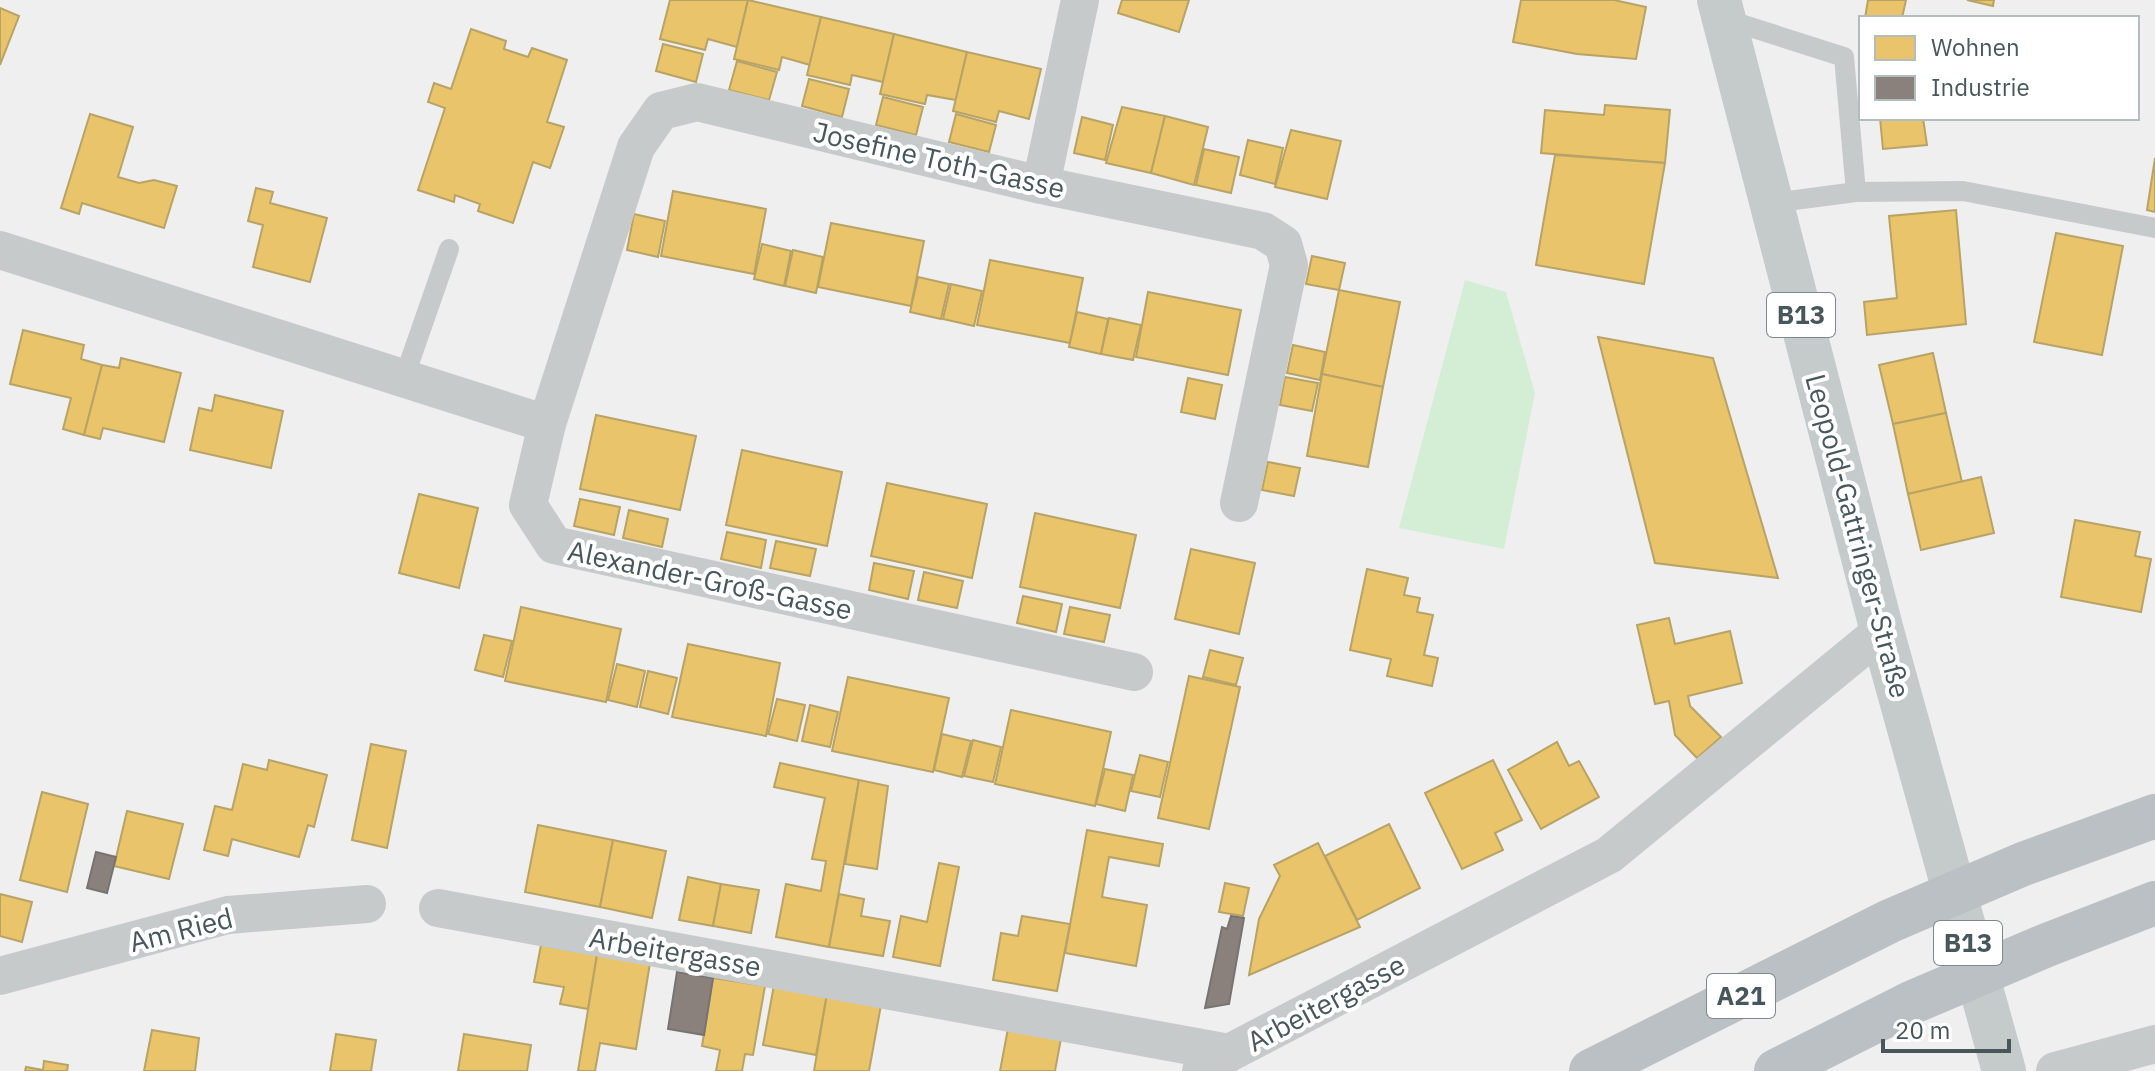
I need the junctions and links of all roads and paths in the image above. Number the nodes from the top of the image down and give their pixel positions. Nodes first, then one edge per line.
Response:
1 (1080, 0) edge
2 (1721, 9) edge
3 (1041, 185) junction
4 (1856, 192) junction
5 (1772, 203) junction
6 (2155, 228) edge
7 (449, 249) dead end
8 (0, 250) edge
9 (404, 378) junction
10 (547, 424) junction
11 (1239, 503) dead end
12 (1882, 631) junction
13 (1134, 672) dead end
14 (2155, 816) edge
15 (2155, 903) edge
16 (367, 904) dead end
17 (438, 908) dead end
18 (0, 976) edge
19 (2155, 1044) edge
20 (1215, 1062) edge
21 (1591, 1071) edge
22 (1776, 1071) edge
23 (2004, 1071) edge
24 (2055, 1071) edge

1 - 3 street
2 - 4 lane
2 - 5 main road, Leopold-Gattringer-Straße / B13
3 - 10 street, Josefine Toth-Gasse
3 - 11 street, Josefine Toth-Gasse
4 - 5 lane
4 - 6 lane
5 - 12 main road, Leopold-Gattringer-Straße / B13
7 - 9 lane
8 - 9 street
9 - 10 street
10 - 13 street, Alexander-Groß-Gasse
12 - 20 street, Arbeitergasse
12 - 23 main road, Leopold-Gattringer-Straße / B13
14 - 21 highway, A21
15 - 22 highway
16 - 18 street, Am Ried
17 - 20 street, Arbeitergasse
19 - 24 street

